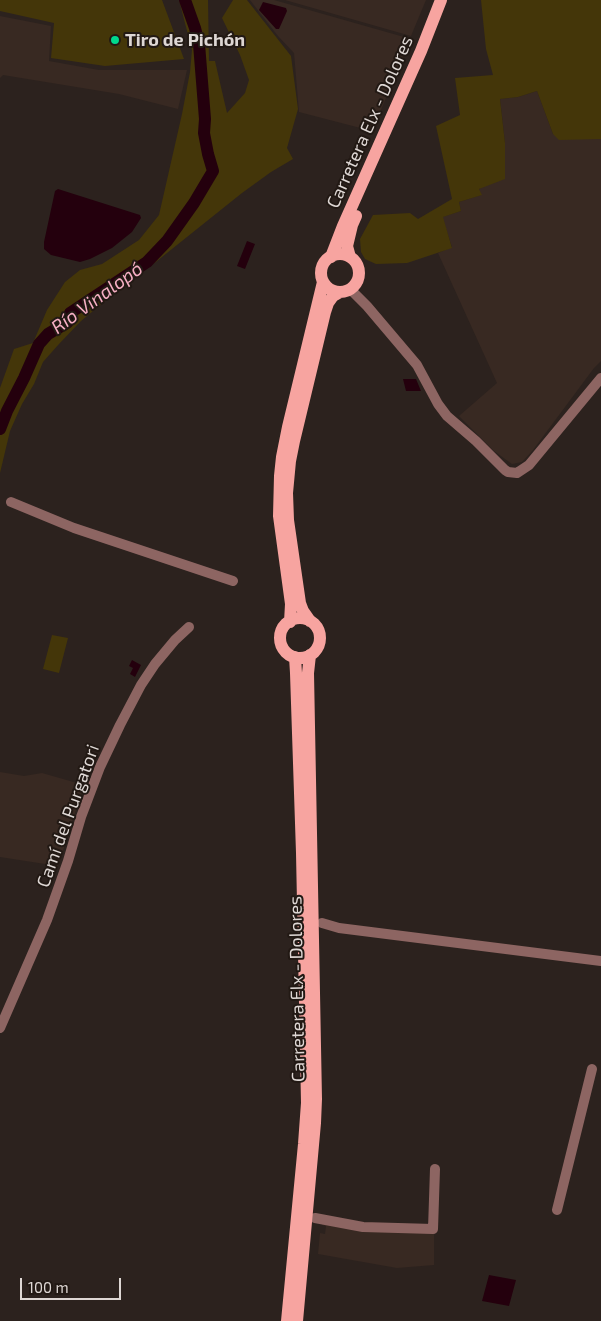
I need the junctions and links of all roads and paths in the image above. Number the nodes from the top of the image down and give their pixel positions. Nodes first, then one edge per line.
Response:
1 (441, 0) edge
2 (449, 0) edge
3 (331, 257) junction
4 (350, 257) junction
5 (324, 282) junction
6 (345, 290) junction
7 (601, 378) edge
8 (11, 502) dead end
9 (233, 581) dead end
10 (310, 621) junction
11 (290, 622) junction
12 (189, 627) dead end
13 (310, 655) junction
14 (295, 657) junction
15 (322, 923) dead end
16 (601, 961) edge
17 (0, 1028) edge
18 (592, 1069) dead end
19 (435, 1169) dead end
20 (557, 1210) dead end
21 (316, 1218) dead end
22 (287, 1321) edge
23 (297, 1321) edge

1 - 3 main road, Carretera Elx - Dolores
2 - 4 main road, Carretera Elx - Dolores
3 - 4 main road
3 - 5 main road
4 - 6 main road
5 - 6 main road
5 - 11 main road
6 - 7 street
6 - 10 main road
8 - 9 street
10 - 11 main road
10 - 13 main road
11 - 14 main road
12 - 17 street, Camí del Purgatori
13 - 14 main road
13 - 23 main road, Carretera Elx - Dolores
14 - 22 main road, Carretera Elx - Dolores
15 - 16 street
18 - 20 street
19 - 21 street

